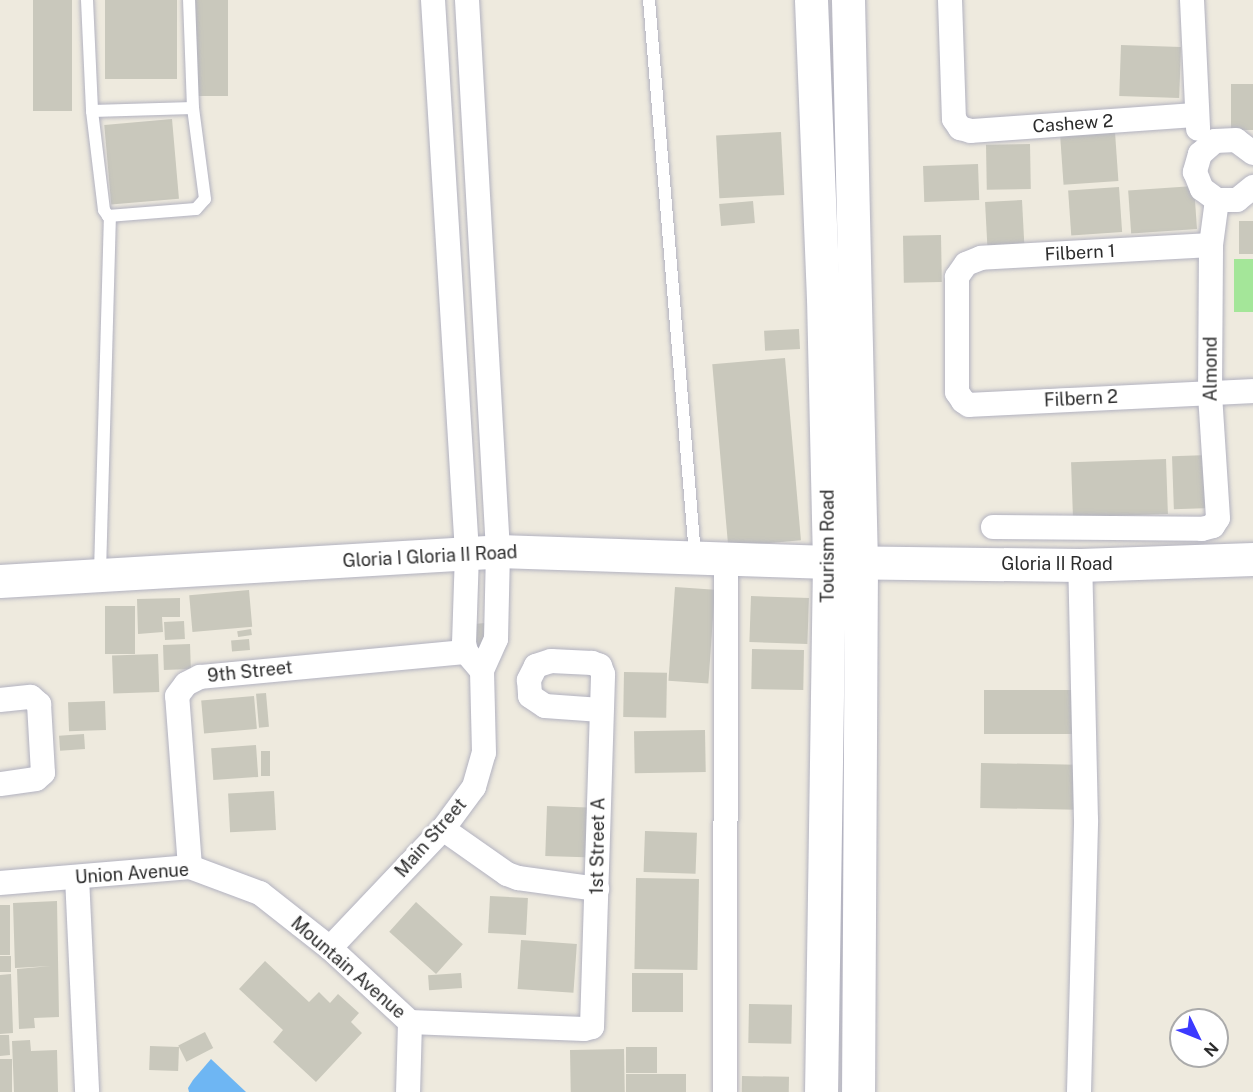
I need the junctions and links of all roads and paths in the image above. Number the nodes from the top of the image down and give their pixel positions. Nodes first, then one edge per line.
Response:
1 (87, 0) edge
2 (189, 0) edge
3 (432, 0) edge
4 (467, 0) edge
5 (649, 0) edge
6 (811, 0) edge
7 (848, 0) edge
8 (950, 0) edge
9 (1192, 0) edge
10 (193, 108) junction
11 (92, 111) junction
12 (1196, 115) junction
13 (1253, 153) edge
14 (1200, 154) junction
15 (1253, 187) edge
16 (1217, 200) junction
17 (110, 216) junction
18 (1211, 245) junction
19 (1253, 391) edge
20 (957, 392) joint
21 (1210, 393) junction
22 (993, 526) dead end
23 (483, 552) junction
24 (710, 557) junction
25 (1253, 559) edge
26 (845, 562) junction
27 (1080, 565) junction
28 (100, 574) junction
29 (0, 581) edge
30 (497, 605) junction
31 (464, 609) junction
32 (466, 652) junction
33 (482, 671) junction
34 (0, 700) edge
35 (601, 710) junction
36 (0, 784) edge
37 (443, 829) junction
38 (190, 867) junction
39 (77, 877) junction
40 (0, 883) edge
41 (597, 890) junction
42 (260, 893) joint
43 (330, 948) junction
44 (410, 1022) junction
45 (87, 1092) edge
46 (408, 1092) edge
47 (725, 1092) edge
48 (821, 1092) edge
49 (858, 1092) edge
50 (1080, 1092) edge

1 - 11 lane
2 - 10 lane
3 - 23 street
4 - 23 street
5 - 24 lane
6 - 26 main road, Tourism Road
7 - 26 main road, Tourism Road
8 - 12 street, Cashew 2
9 - 12 street
10 - 11 lane
10 - 17 lane
11 - 17 lane
12 - 14 street
13 - 14 street
14 - 16 street
15 - 16 street
16 - 18 street, Almond
17 - 28 lane
18 - 20 street, Filbern 1
18 - 21 street, Almond
19 - 21 street
20 - 21 street, Filbern 2
21 - 22 street, Almond
23 - 24 main road, Gloria I Gloria II Road
23 - 28 main road, Gloria I Gloria II Road
23 - 30 street
23 - 31 street
24 - 26 main road, Gloria I Gloria II Road
24 - 47 street
25 - 27 main road, Gloria II Road
26 - 27 main road, Gloria II Road
26 - 48 main road, Tourism Road
26 - 49 main road, Tourism Road
27 - 50 street
28 - 29 main road, Gloria I Gloria II Road
30 - 31 street
30 - 33 street
31 - 32 street
32 - 33 street
32 - 38 street, 9th Street
33 - 37 street, Main Street
34 - 36 street
35 - 35 street, 1st Street A
35 - 41 street, 1st Street A
37 - 41 street
37 - 43 street, Main Street
38 - 39 street, Union Avenue
38 - 42 street, Union Avenue
39 - 40 street, Union Avenue
39 - 45 street
41 - 44 street, 1st Street A
42 - 43 street, Mountain Avenue
43 - 44 street, Mountain Avenue
44 - 46 street, Mountain Avenue

